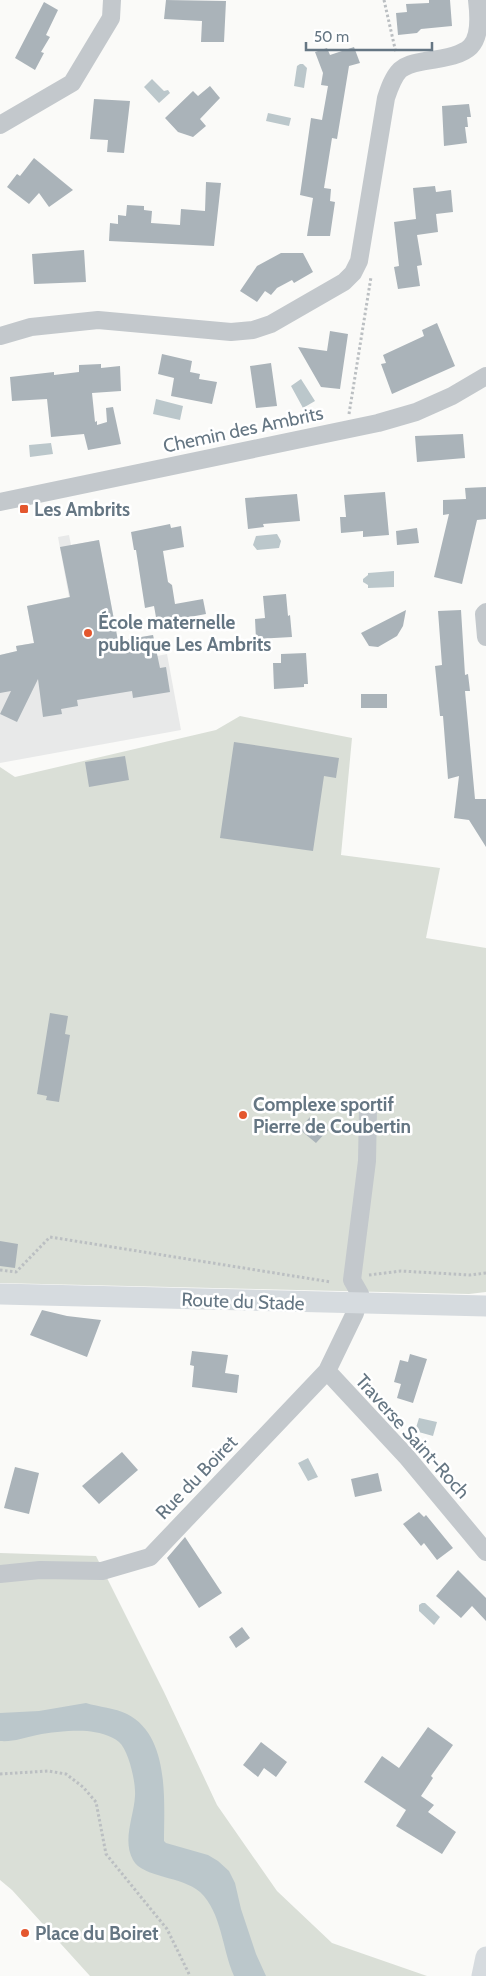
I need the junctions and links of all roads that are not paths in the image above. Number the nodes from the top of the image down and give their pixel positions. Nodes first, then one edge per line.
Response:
1 (112, 0) edge
2 (477, 0) edge
3 (0, 125) edge
4 (0, 336) edge
5 (486, 376) edge
6 (0, 502) edge
7 (486, 612) edge
8 (486, 637) edge
9 (368, 1108) dead end
10 (0, 1294) edge
11 (358, 1304) junction
12 (486, 1306) edge
13 (327, 1371) junction
14 (486, 1552) edge
15 (0, 1574) edge
16 (486, 1957) edge
17 (482, 1976) edge

1 - 3 street
2 - 4 street
5 - 6 street, Chemin des Ambrits
7 - 8 street
9 - 11 street
10 - 11 main road, Route du Stade
11 - 12 main road, Route du Stade
11 - 13 street, Rue du Boiret
13 - 14 street, Traverse Saint-Roch
13 - 15 street, Rue du Boiret
16 - 17 main road

